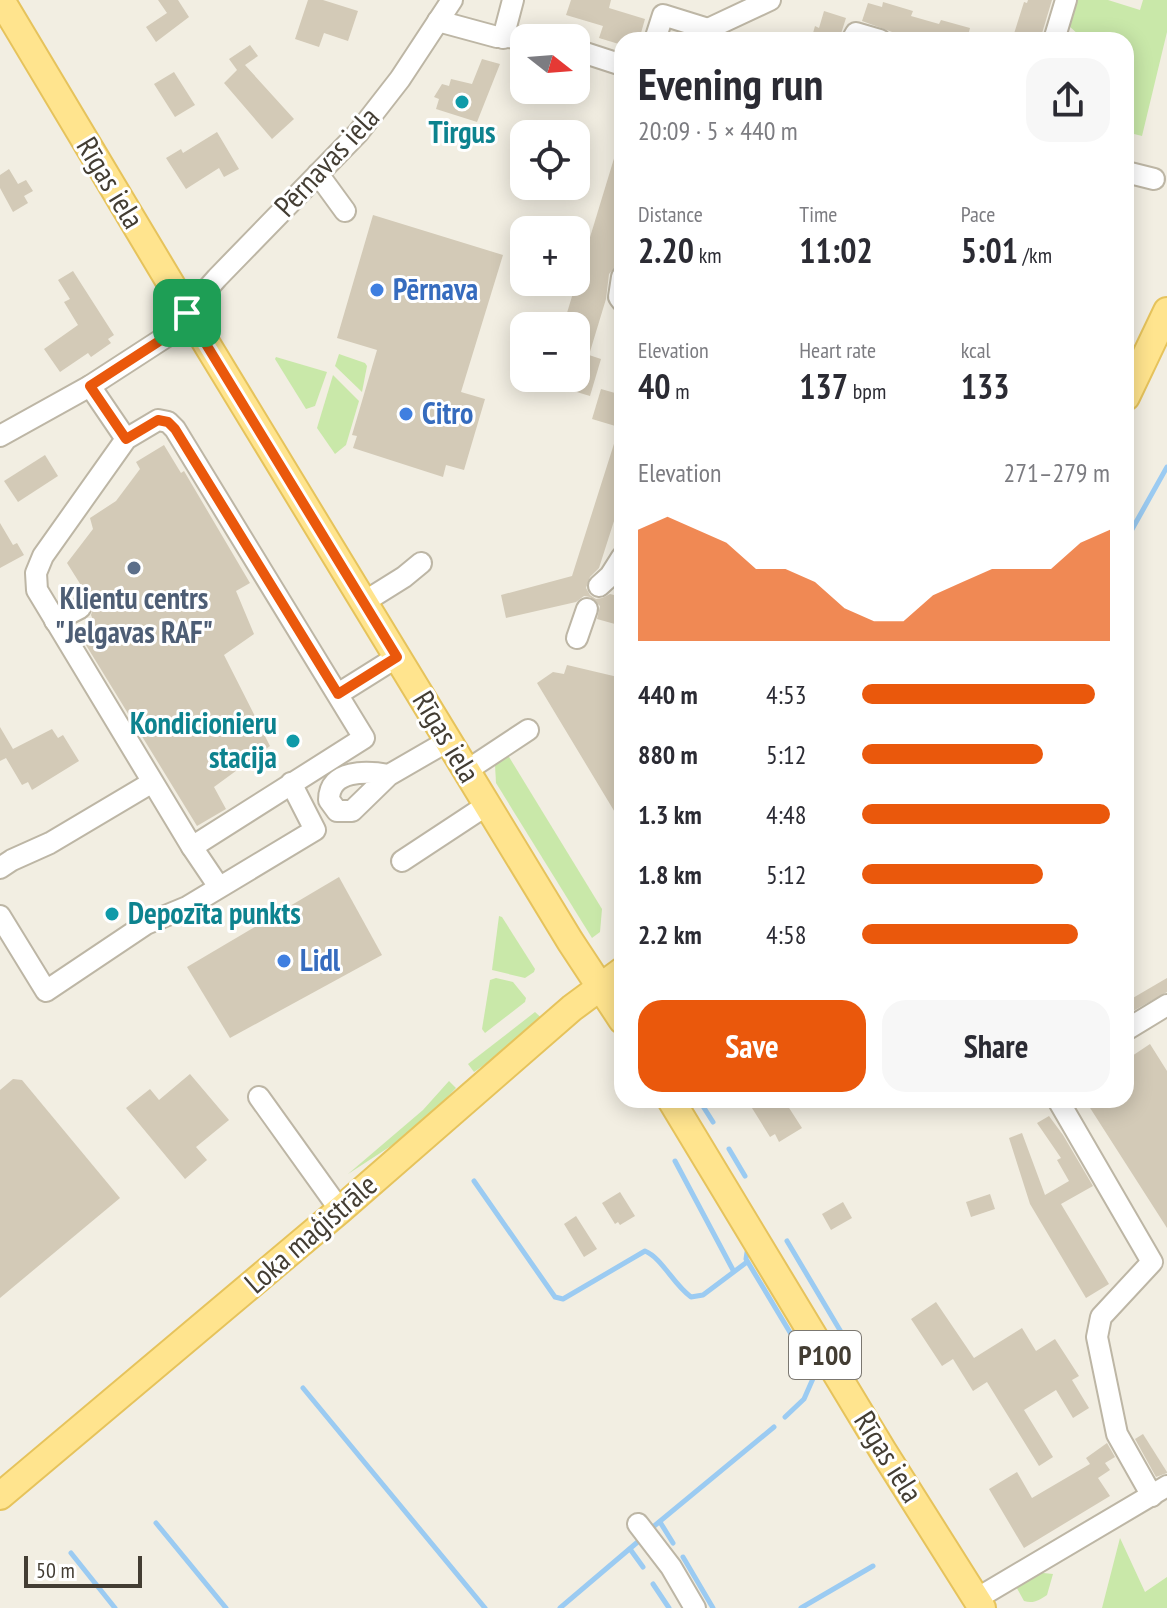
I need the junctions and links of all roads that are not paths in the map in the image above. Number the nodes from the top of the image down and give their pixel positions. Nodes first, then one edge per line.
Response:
1 (1, 0) edge
2 (452, 0) edge
3 (513, 0) edge
4 (770, 0) edge
5 (1066, 0) edge
6 (438, 21) junction
7 (658, 32) edge
8 (698, 32) edge
9 (710, 32) edge
10 (1056, 32) edge
11 (503, 38) junction
12 (510, 38) edge
13 (590, 55) edge
14 (614, 62) edge
15 (318, 174) junction
16 (1134, 174) edge
17 (1154, 179) dead end
18 (345, 211) dead end
19 (1167, 311) edge
20 (187, 313) junction
21 (1134, 380) edge
22 (90, 386) junction
23 (0, 436) edge
24 (126, 439) junction
25 (421, 563) dead end
26 (614, 570) edge
27 (599, 586) dead end
28 (364, 602) junction
29 (80, 608) dead end
30 (587, 609) dead end
31 (55, 621) junction
32 (577, 638) dead end
33 (397, 657) junction
34 (338, 694) junction
35 (528, 730) dead end
36 (448, 741) junction
37 (466, 771) junction
38 (389, 775) dead end
39 (151, 783) junction
40 (291, 783) junction
41 (487, 805) junction
42 (192, 847) junction
43 (402, 861) dead end
44 (0, 868) edge
45 (219, 887) junction
46 (0, 916) edge
47 (612, 979) edge
48 (1167, 1005) edge
49 (1134, 1025) edge
50 (259, 1097) dead end
51 (676, 1108) edge
52 (1063, 1108) edge
53 (340, 1210) junction
54 (1160, 1264) edge
55 (1159, 1491) edge
56 (0, 1496) edge
57 (638, 1524) dead end
58 (979, 1604) edge
59 (695, 1608) edge

1 - 20 main road, Rīgas iela
2 - 6 street, Pērnavas iela
3 - 11 street
4 - 9 street
5 - 10 street
6 - 11 street
6 - 15 street, Pērnavas iela
7 - 8 street
11 - 12 street
13 - 14 street
15 - 18 street
15 - 20 street, Pērnavas iela
16 - 17 street
19 - 21 main road
20 - 22 street, Pērnavas iela
20 - 28 main road, Rīgas iela
22 - 23 street, Pērnavas iela
22 - 24 street
24 - 31 street
24 - 34 street
25 - 28 street
26 - 27 street
28 - 33 main road, Rīgas iela
29 - 31 street
30 - 32 street
31 - 39 street
33 - 34 street
33 - 36 main road, Rīgas iela
34 - 40 street
35 - 37 street
36 - 37 main road, Rīgas iela
36 - 38 street
37 - 41 main road, Rīgas iela
39 - 42 street
39 - 44 street
40 - 42 street
40 - 45 street
41 - 43 street
41 - 47 main road, Rīgas iela
42 - 45 street
45 - 46 street
47 - 53 main road, Loka maģistrāle
48 - 49 street
50 - 53 street
51 - 58 main road, Rīgas iela / P100
52 - 54 street
53 - 56 main road, Loka maģistrāle
54 - 55 street
55 - 58 street
57 - 59 street

